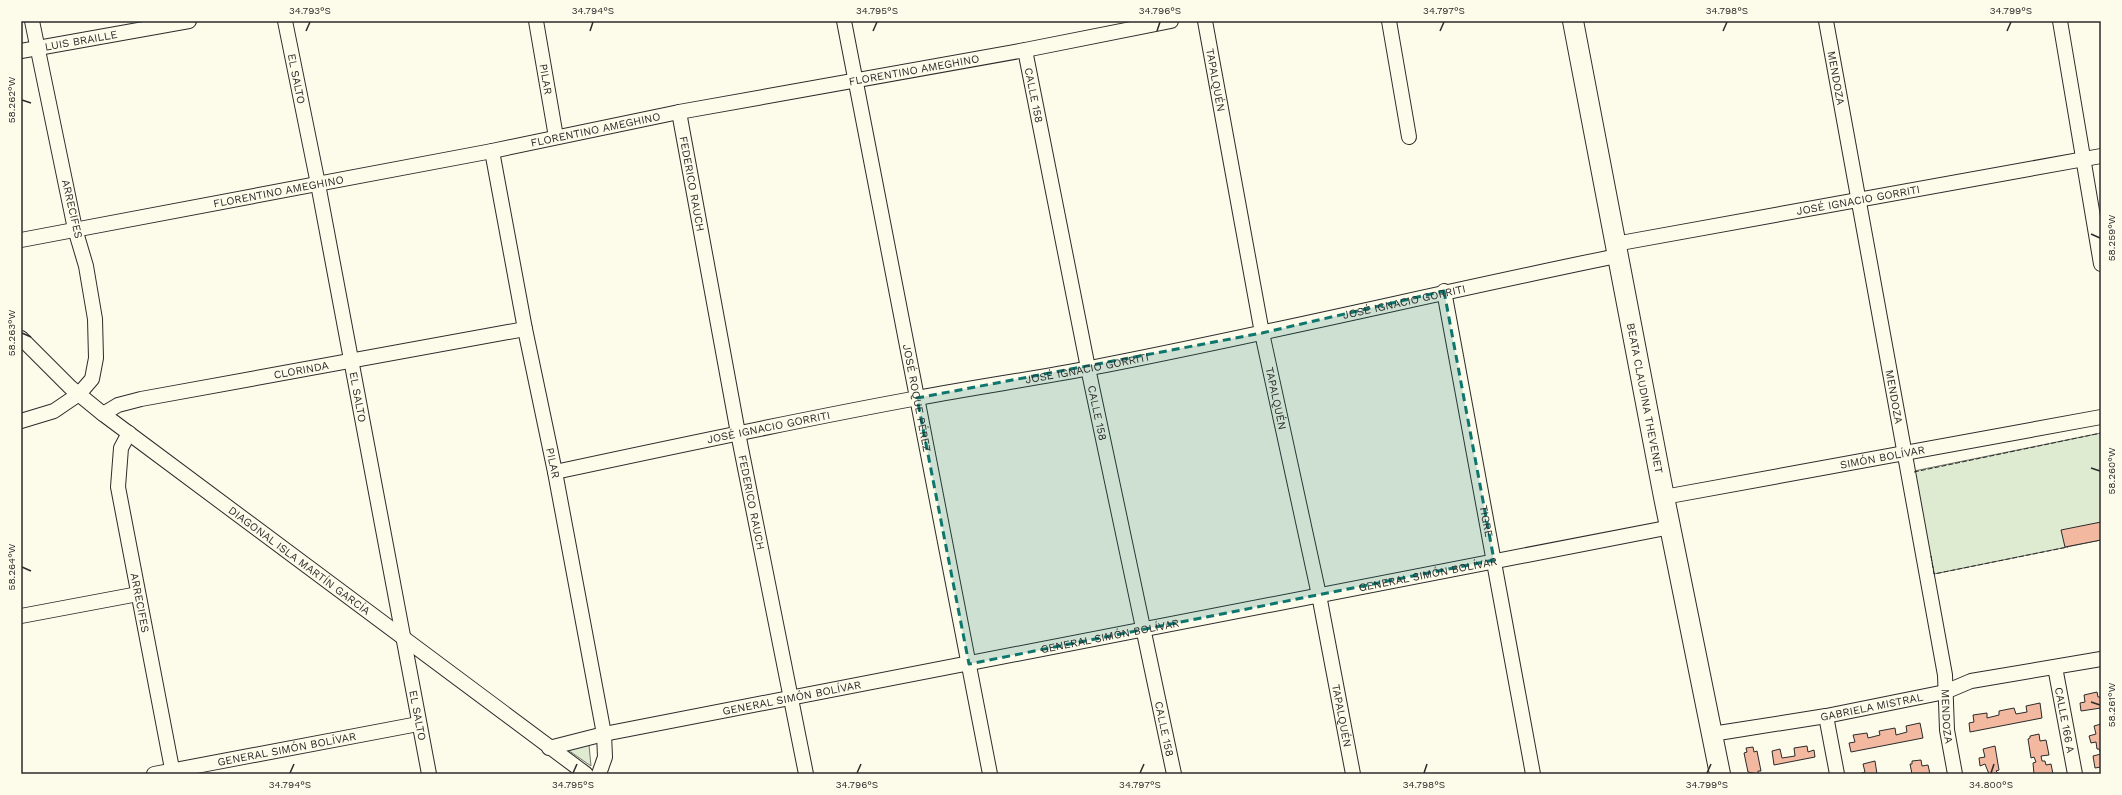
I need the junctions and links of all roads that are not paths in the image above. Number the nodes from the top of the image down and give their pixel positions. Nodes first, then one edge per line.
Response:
1 (32, 21) edge
2 (189, 21) edge
3 (285, 21) edge
4 (536, 21) edge
5 (844, 21) edge
6 (1171, 21) edge
7 (1205, 21) edge
8 (1389, 21) edge
9 (1573, 21) edge
10 (1826, 21) edge
11 (2060, 21) edge
12 (37, 48) junction
13 (1025, 50) junction
14 (21, 51) edge
15 (856, 81) junction
16 (679, 112) junction
17 (556, 137) junction
18 (1409, 137) dead end
19 (492, 151) junction
20 (2101, 156) edge
21 (2084, 159) junction
22 (318, 184) junction
23 (1859, 200) junction
24 (75, 230) junction
25 (21, 240) edge
26 (1616, 250) junction
27 (2101, 264) edge
28 (1444, 291) junction
29 (525, 329) junction
30 (1262, 333) junction
31 (21, 338) edge
32 (350, 360) junction
33 (1088, 368) junction
34 (78, 394) junction
35 (917, 398) junction
36 (103, 414) junction
37 (2101, 417) edge
38 (21, 421) edge
39 (128, 433) junction
40 (738, 433) junction
41 (1905, 452) junction
42 (556, 472) junction
43 (1664, 497) junction
44 (1670, 527) junction
45 (1494, 560) junction
46 (138, 594) junction
47 (1320, 595) junction
48 (21, 616) edge
49 (1144, 630) junction
50 (402, 638) junction
51 (2101, 659) edge
52 (969, 664) junction
53 (2055, 667) junction
54 (1945, 692) junction
55 (792, 699) junction
56 (1826, 716) junction
57 (418, 724) junction
58 (604, 734) junction
59 (1712, 734) junction
60 (549, 748) junction
61 (173, 772) edge
62 (154, 774) edge
63 (429, 774) edge
64 (586, 774) edge
65 (599, 774) edge
66 (806, 774) edge
67 (990, 774) edge
68 (1174, 774) edge
69 (1353, 774) edge
70 (1533, 774) edge
71 (1720, 774) edge
72 (1837, 774) edge
73 (1956, 774) edge
74 (2075, 774) edge

1 - 12 street, ARRECIFES
2 - 12 street, LUIS BRAILLE
3 - 22 street, EL SALTO
4 - 17 street, PILAR
5 - 15 street, JOSÉ ROQUE PÉREZ
6 - 13 street, FLORENTINO AMEGHINO
7 - 30 street, TAPALQUÉN
8 - 18 street
9 - 26 main road, BEATA CLAUDINA THEVENET
10 - 23 street, MENDOZA
11 - 21 street
12 - 14 street, LUIS BRAILLE
12 - 24 street, ARRECIFES
13 - 15 street, FLORENTINO AMEGHINO
13 - 33 street, CALLE 158
15 - 16 street, FLORENTINO AMEGHINO
15 - 35 street, JOSÉ ROQUE PÉREZ
16 - 17 street, FLORENTINO AMEGHINO
16 - 40 street, FEDERICO RAUCH
17 - 19 street, FLORENTINO AMEGHINO
19 - 22 street, FLORENTINO AMEGHINO
19 - 29 street, PILAR
20 - 21 street, JOSÉ IGNACIO GORRITI
21 - 23 street, JOSÉ IGNACIO GORRITI
21 - 27 street
22 - 24 street, FLORENTINO AMEGHINO
22 - 32 street, EL SALTO
23 - 26 street, JOSÉ IGNACIO GORRITI
23 - 41 street, MENDOZA
24 - 25 street, FLORENTINO AMEGHINO
24 - 34 street, ARRECIFES
26 - 28 street, JOSÉ IGNACIO GORRITI
26 - 43 main road, BEATA CLAUDINA THEVENET
28 - 30 street, JOSÉ IGNACIO GORRITI
28 - 45 street, TIGRE
29 - 32 street, CLORINDA
29 - 42 street, PILAR
30 - 33 street, JOSÉ IGNACIO GORRITI
30 - 47 street, TAPALQUÉN
31 - 34 street, DIAGONAL ISLA MARTÍN GARCÍA
32 - 36 street, CLORINDA
32 - 50 street, EL SALTO
33 - 35 street, JOSÉ IGNACIO GORRITI
33 - 49 street, CALLE 158
34 - 36 street, DIAGONAL ISLA MARTÍN GARCÍA
34 - 38 street
35 - 40 street, JOSÉ IGNACIO GORRITI
35 - 52 street, JOSÉ ROQUE PÉREZ
36 - 39 street, DIAGONAL ISLA MARTÍN GARCÍA
37 - 41 street, SIMÓN BOLÍVAR
39 - 46 street, ARRECIFES
39 - 50 street, DIAGONAL ISLA MARTÍN GARCÍA
40 - 42 street, JOSÉ IGNACIO GORRITI
40 - 55 street, FEDERICO RAUCH
41 - 43 street, SIMÓN BOLÍVAR
41 - 54 street, MENDOZA
42 - 58 street, PILAR
43 - 44 main road, BEATA CLAUDINA THEVENET
44 - 45 street, GENERAL SIMÓN BOLÍVAR
44 - 59 main road, BEATA CLAUDINA THEVENET
45 - 47 street, GENERAL SIMÓN BOLÍVAR
45 - 70 street, TIGRE
46 - 48 street
46 - 61 street, ARRECIFES
47 - 49 street, GENERAL SIMÓN BOLÍVAR
47 - 69 street, TAPALQUÉN
49 - 52 street, GENERAL SIMÓN BOLÍVAR
49 - 68 street, CALLE 158
50 - 57 street, EL SALTO
50 - 60 street, DIAGONAL ISLA MARTÍN GARCÍA
51 - 53 street, GABRIELA MISTRAL
52 - 55 street, GENERAL SIMÓN BOLÍVAR
52 - 67 street, JOSÉ ROQUE PÉREZ
53 - 54 street, GABRIELA MISTRAL
53 - 74 street, CALLE 166 A
54 - 56 street, GABRIELA MISTRAL
54 - 73 street, MENDOZA
55 - 58 street, GENERAL SIMÓN BOLÍVAR
55 - 66 street, FEDERICO RAUCH
56 - 59 street, GABRIELA MISTRAL
56 - 72 street
57 - 61 street, GENERAL SIMÓN BOLÍVAR
57 - 63 street, EL SALTO
58 - 60 street, GENERAL SIMÓN BOLÍVAR
58 - 65 street, PILAR
59 - 71 main road, BEATA CLAUDINA THEVENET
60 - 64 street, DIAGONAL ISLA MARTÍN GARCÍA
61 - 62 street, GENERAL SIMÓN BOLÍVAR

